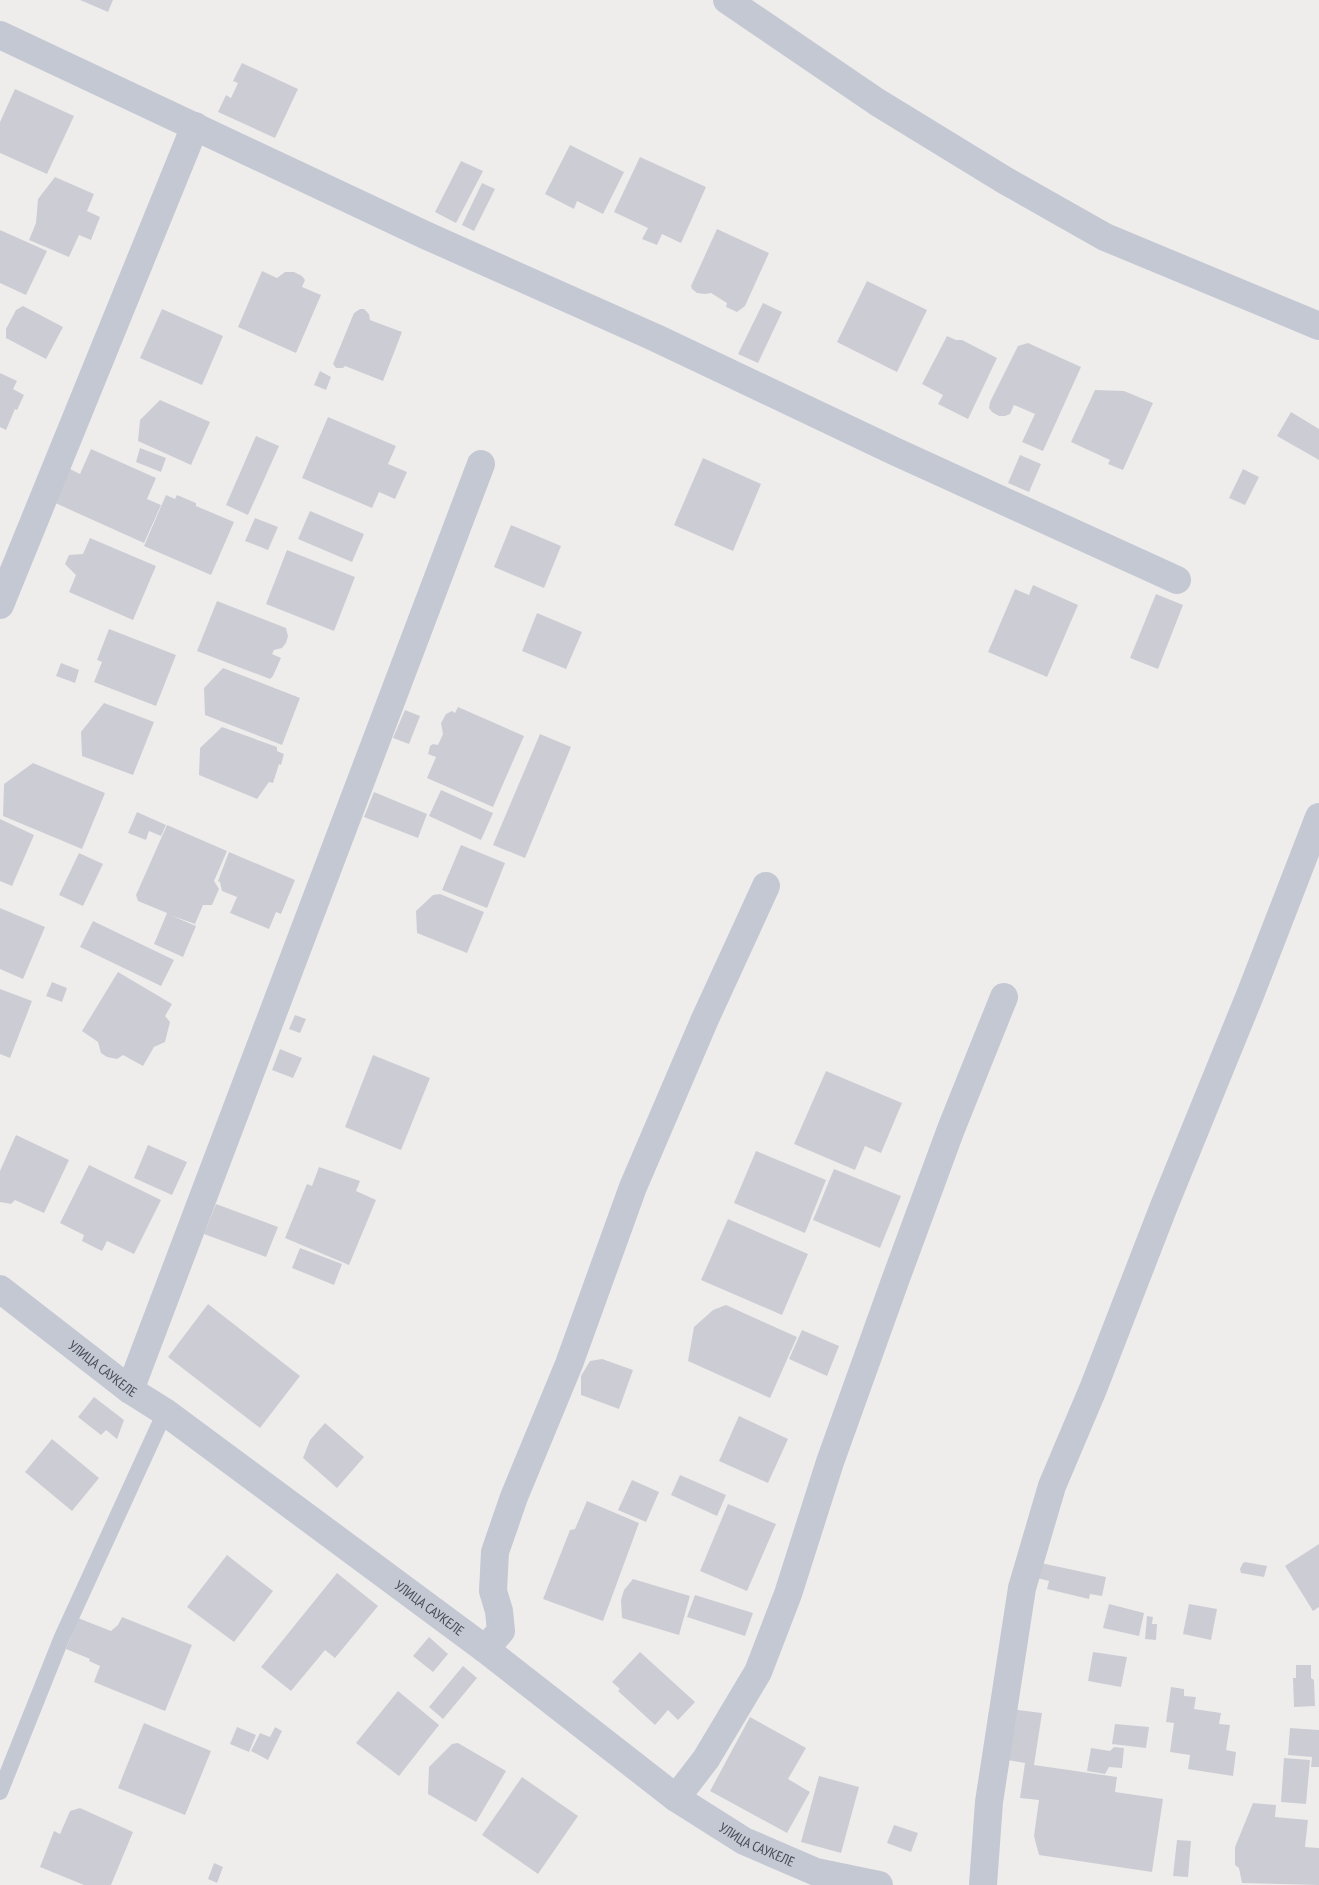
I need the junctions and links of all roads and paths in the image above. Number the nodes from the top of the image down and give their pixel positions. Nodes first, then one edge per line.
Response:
1 (727, 0) edge
2 (0, 35) edge
3 (195, 126) junction
4 (1319, 326) edge
5 (481, 464) dead end
6 (1177, 580) dead end
7 (0, 605) edge
8 (1319, 817) edge
9 (766, 886) dead end
10 (1004, 997) dead end
11 (0, 1289) edge
12 (130, 1390) junction
13 (165, 1412) junction
14 (485, 1649) junction
15 (0, 1792) edge
16 (676, 1798) junction
17 (879, 1885) edge
18 (983, 1885) edge

1 - 4 street
2 - 3 street
3 - 6 street
3 - 7 street
5 - 12 street
8 - 18 street
9 - 14 street
10 - 16 street
11 - 12 street, УЛИЦА САУКЕЛЕ
12 - 13 street, УЛИЦА САУКЕЛЕ
13 - 14 street, УЛИЦА САУКЕЛЕ
13 - 15 lane
14 - 16 street, УЛИЦА САУКЕЛЕ
16 - 17 street, УЛИЦА САУКЕЛЕ

